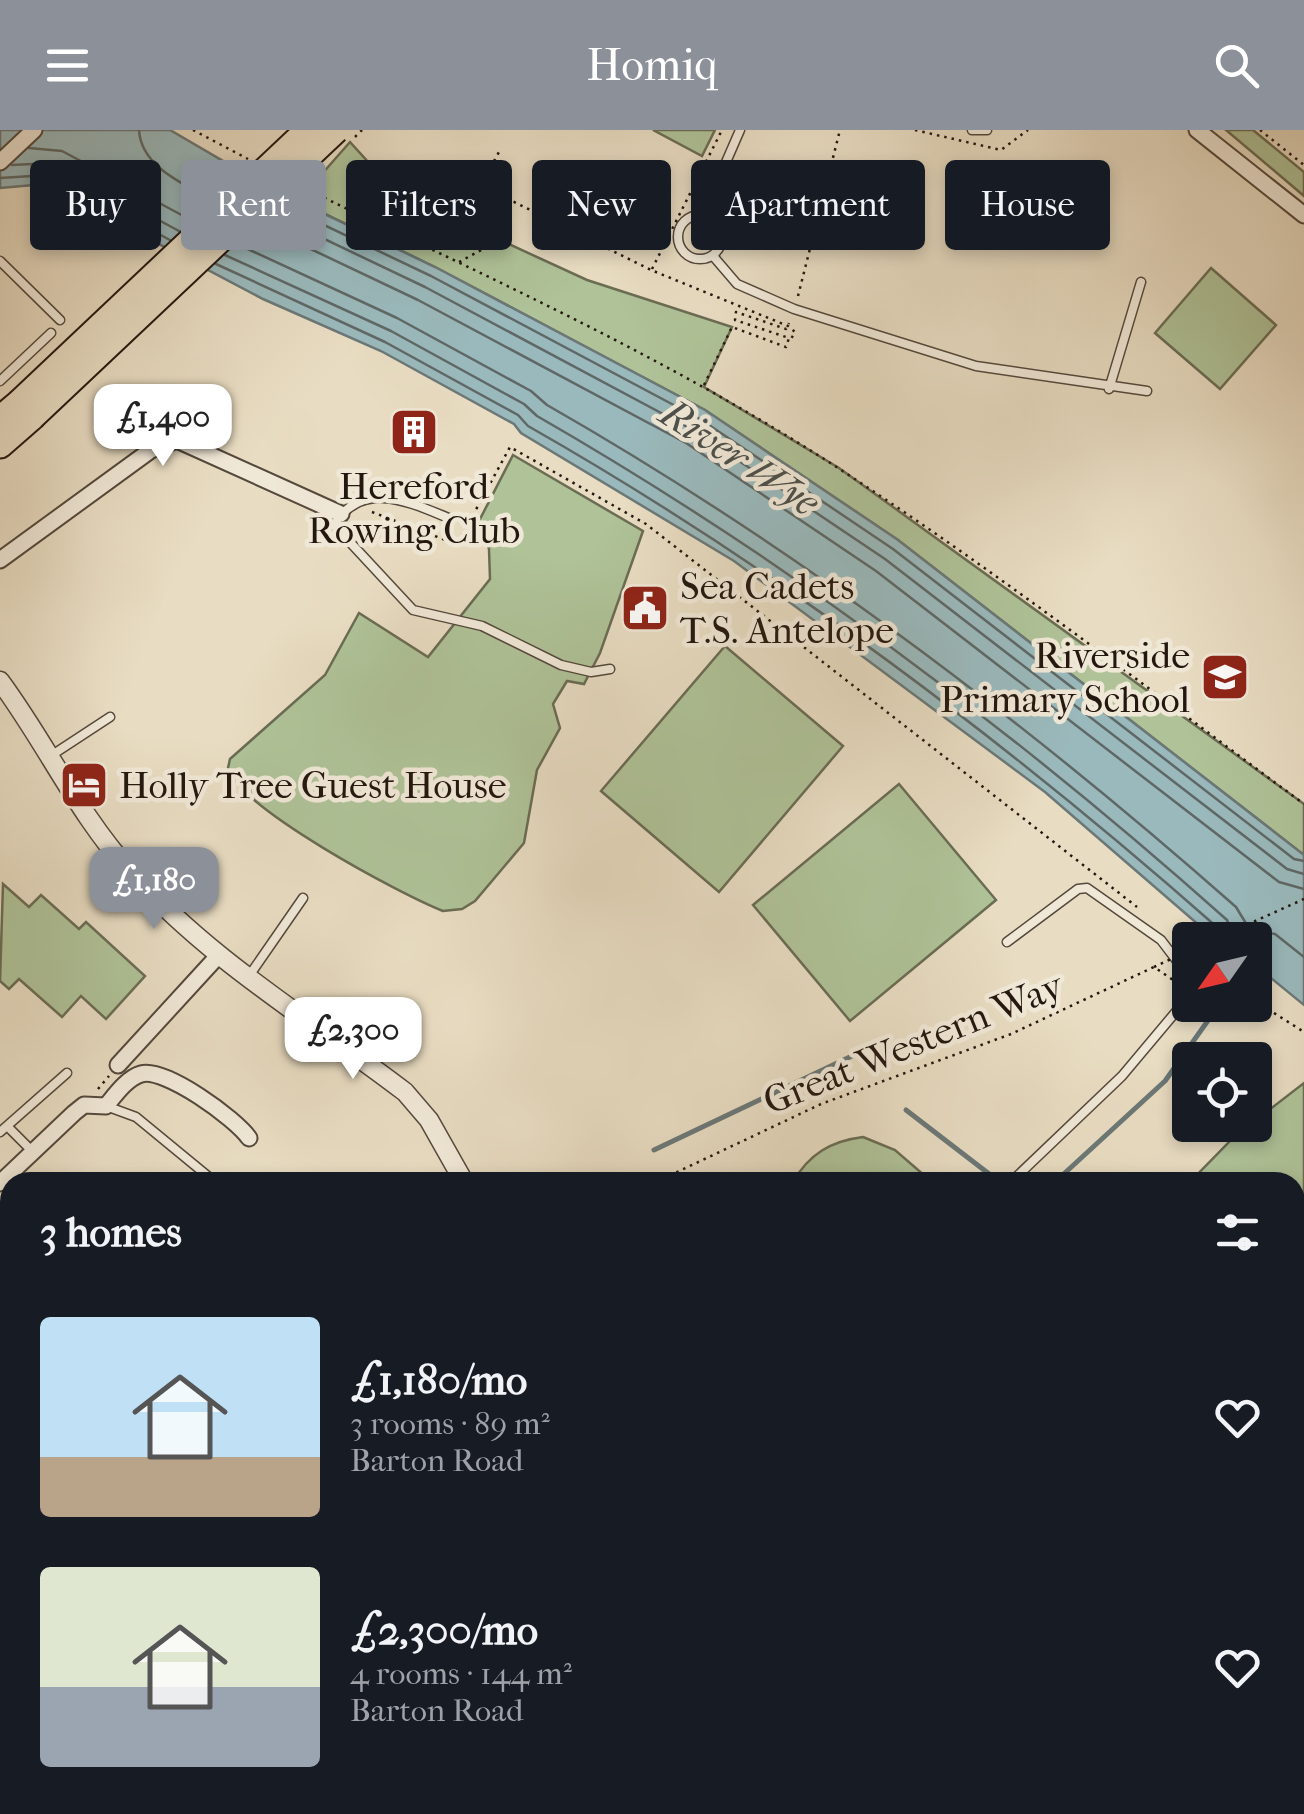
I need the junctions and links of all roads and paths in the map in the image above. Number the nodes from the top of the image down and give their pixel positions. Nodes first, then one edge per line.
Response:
1 (34, 130) edge
2 (193, 130) edge
3 (308, 130) edge
4 (336, 130) edge
5 (722, 130) edge
6 (740, 130) edge
7 (840, 130) edge
8 (972, 130) edge
9 (987, 130) edge
10 (1198, 130) edge
11 (1260, 130) edge
12 (499, 152) dead end
13 (710, 152) junction
14 (726, 159) junction
15 (249, 160) edge
16 (494, 160) edge
17 (730, 160) edge
18 (833, 160) edge
19 (0, 162) edge
20 (1304, 165) edge
21 (326, 198) edge
22 (512, 201) edge
23 (1304, 215) edge
24 (691, 219) edge
25 (482, 250) edge
26 (716, 250) edge
27 (810, 250) edge
28 (713, 256) junction
29 (0, 261) edge
30 (458, 263) junction
31 (652, 270) junction
32 (1141, 282) dead end
33 (794, 309) junction
34 (60, 320) dead end
35 (788, 326) junction
36 (51, 333) dead end
37 (789, 338) junction
38 (0, 381) edge
39 (703, 386) junction
40 (1109, 389) junction
41 (1147, 391) dead end
42 (17, 413) edge
43 (0, 446) edge
44 (341, 514) junction
45 (451, 519) dead end
46 (2, 553) edge
47 (610, 669) dead end
48 (0, 682) edge
49 (110, 717) dead end
50 (49, 757) junction
51 (1304, 804) edge
52 (304, 898) dead end
53 (1304, 899) edge
54 (1253, 922) edge
55 (1161, 940) junction
56 (1007, 942) dead end
57 (1172, 956) edge
58 (217, 957) junction
59 (1172, 958) edge
60 (1154, 966) junction
61 (248, 978) junction
62 (1172, 983) edge
63 (1272, 1012) edge
64 (1172, 1016) edge
65 (1304, 1032) edge
66 (118, 1065) joint
67 (67, 1073) dead end
68 (84, 1105) junction
69 (106, 1106) junction
70 (5, 1130) edge
71 (249, 1138) dead end
72 (33, 1152) junction
73 (12, 1172) edge
74 (203, 1172) edge
75 (458, 1172) edge
76 (677, 1172) edge
77 (1021, 1172) edge

1 - 19 street
2 - 15 path
3 - 42 highway, bridge
4 - 42 highway, bridge
5 - 13 path
6 - 14 lane
7 - 18 path
8 - 9 lane
10 - 23 street
11 - 20 path
12 - 16 path
13 - 14 path
13 - 31 path
14 - 17 path
21 - 30 path
22 - 31 path
24 - 28 lane
25 - 30 path
26 - 28 lane
27 - 33 path
28 - 33 lane
29 - 34 lane
30 - 39 path
31 - 35 path
32 - 40 lane
33 - 35 path
33 - 40 lane
35 - 37 path
35 - 37 path
36 - 38 lane
37 - 39 path
39 - 51 path
40 - 41 lane
42 - 43 highway
44 - 45 lane
44 - 46 street
44 - 47 lane
44 - 55 path
48 - 50 street
49 - 50 lane
50 - 58 street
52 - 61 lane
53 - 54 path
55 - 56 lane
55 - 57 lane
58 - 61 street
58 - 66 street
59 - 60 path, Great Western Way, bridge
60 - 62 path
60 - 76 path, Great Western Way
61 - 75 street
63 - 65 path
64 - 77 lane
66 - 68 path
67 - 70 lane
68 - 69 street
68 - 72 street
69 - 71 street
69 - 74 lane
70 - 72 lane
72 - 73 street

